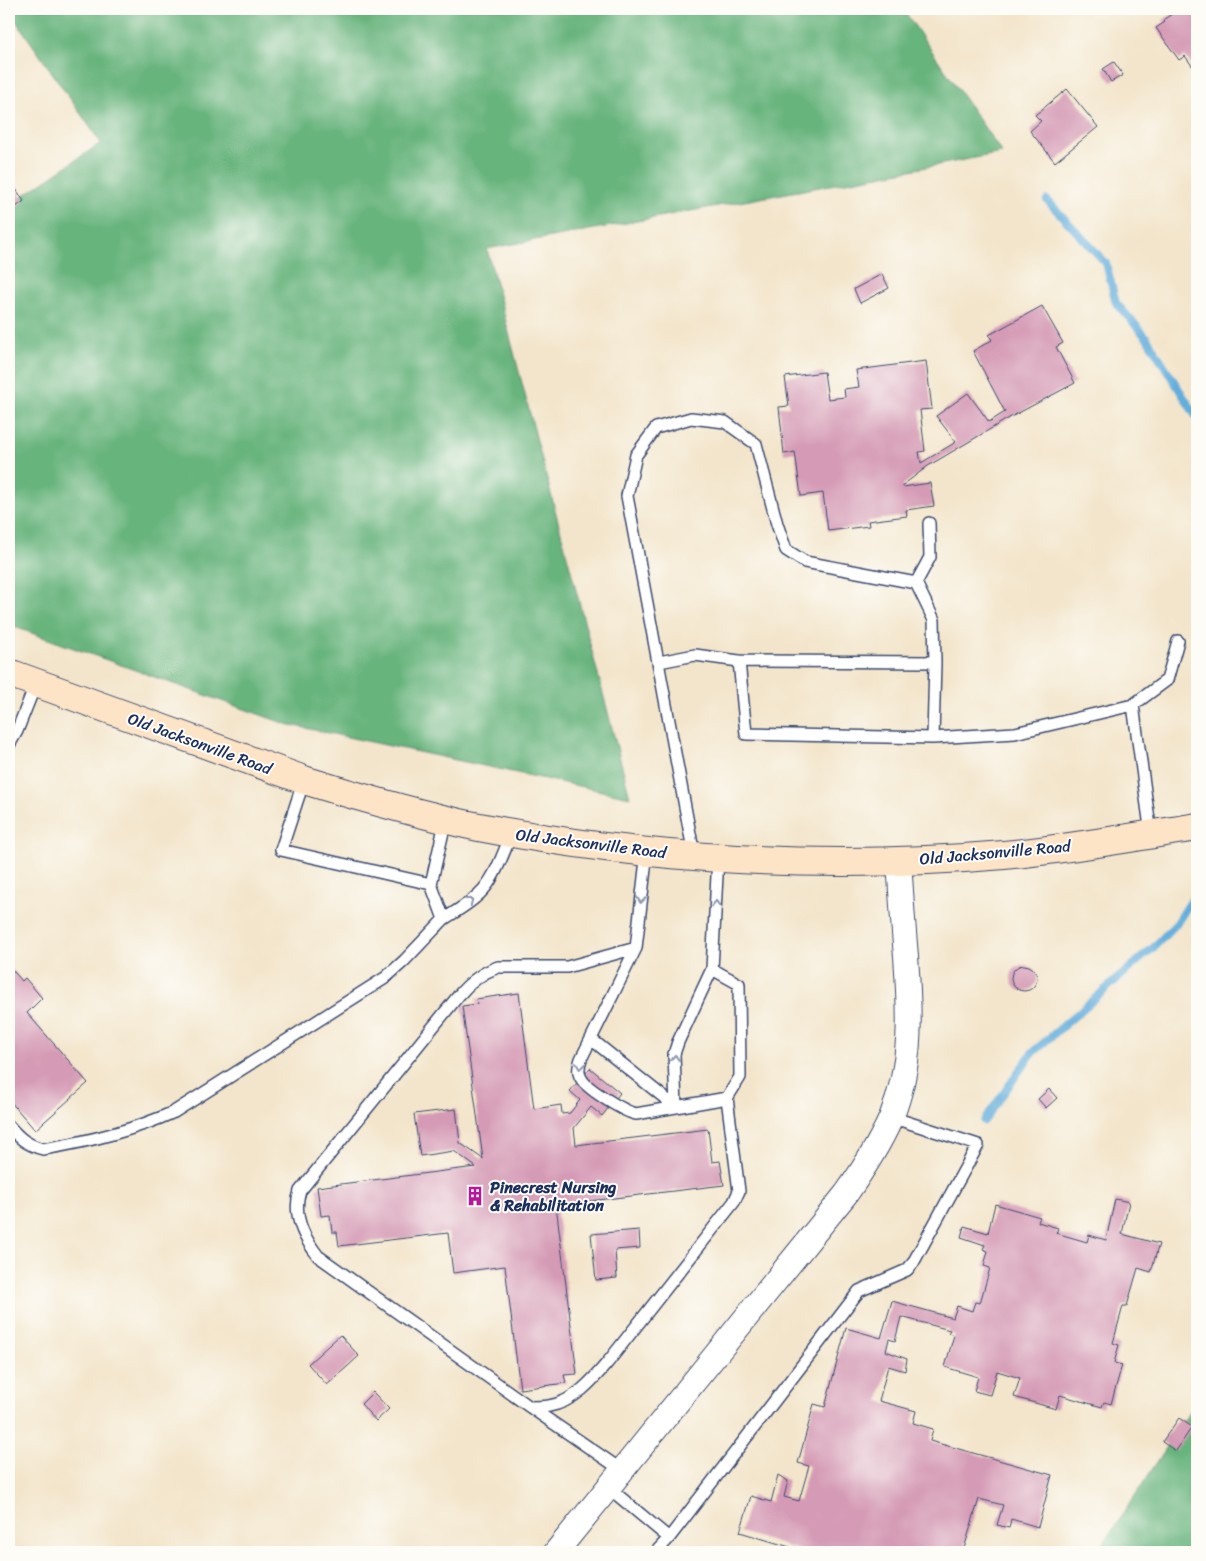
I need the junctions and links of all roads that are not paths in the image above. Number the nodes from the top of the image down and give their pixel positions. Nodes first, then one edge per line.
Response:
1 (929, 522) dead end
2 (916, 583) junction
3 (1178, 641) dead end
4 (739, 661) junction
5 (659, 662) junction
6 (935, 662) junction
7 (9, 673) edge
8 (36, 683) junction
9 (1133, 705) junction
10 (933, 738) junction
11 (9, 745) edge
12 (304, 780) junction
13 (446, 819) junction
14 (1197, 827) edge
15 (512, 833) junction
16 (1151, 834) junction
17 (647, 851) junction
18 (706, 856) junction
19 (899, 860) junction
20 (431, 884) junction
21 (444, 919) junction
22 (636, 948) junction
23 (712, 968) junction
24 (591, 1039) junction
25 (727, 1098) junction
26 (676, 1107) junction
27 (891, 1117) junction
28 (9, 1126) edge
29 (530, 1407) junction
30 (616, 1479) junction
31 (669, 1538) junction
32 (556, 1552) edge
33 (656, 1552) edge

1 - 2 lane
2 - 5 lane
2 - 6 lane
3 - 9 lane
4 - 5 lane
4 - 6 lane
4 - 10 lane
5 - 18 lane
6 - 10 lane
7 - 8 main road, Old Jacksonville Road
8 - 11 lane
8 - 12 main road, Old Jacksonville Road
9 - 10 lane
9 - 16 lane
12 - 13 main road, Old Jacksonville Road
12 - 20 lane
13 - 15 main road, Old Jacksonville Road
13 - 20 lane
14 - 16 main road, Old Jacksonville Road
15 - 17 main road, Old Jacksonville Road
21 -> 15 lane
16 - 19 main road, Old Jacksonville Road
17 - 18 main road, Old Jacksonville Road
17 -> 22 lane
18 - 19 main road, Old Jacksonville Road
23 -> 18 lane
19 - 27 street
20 - 21 lane
21 - 28 lane
22 - 24 lane
22 - 29 lane
23 - 25 lane
26 -> 23 lane
24 - 26 lane
24 -> 26 lane
25 - 26 lane
25 - 29 lane
27 - 30 street
27 - 31 lane
29 - 30 lane
30 - 31 lane
30 - 32 street
31 - 33 lane

